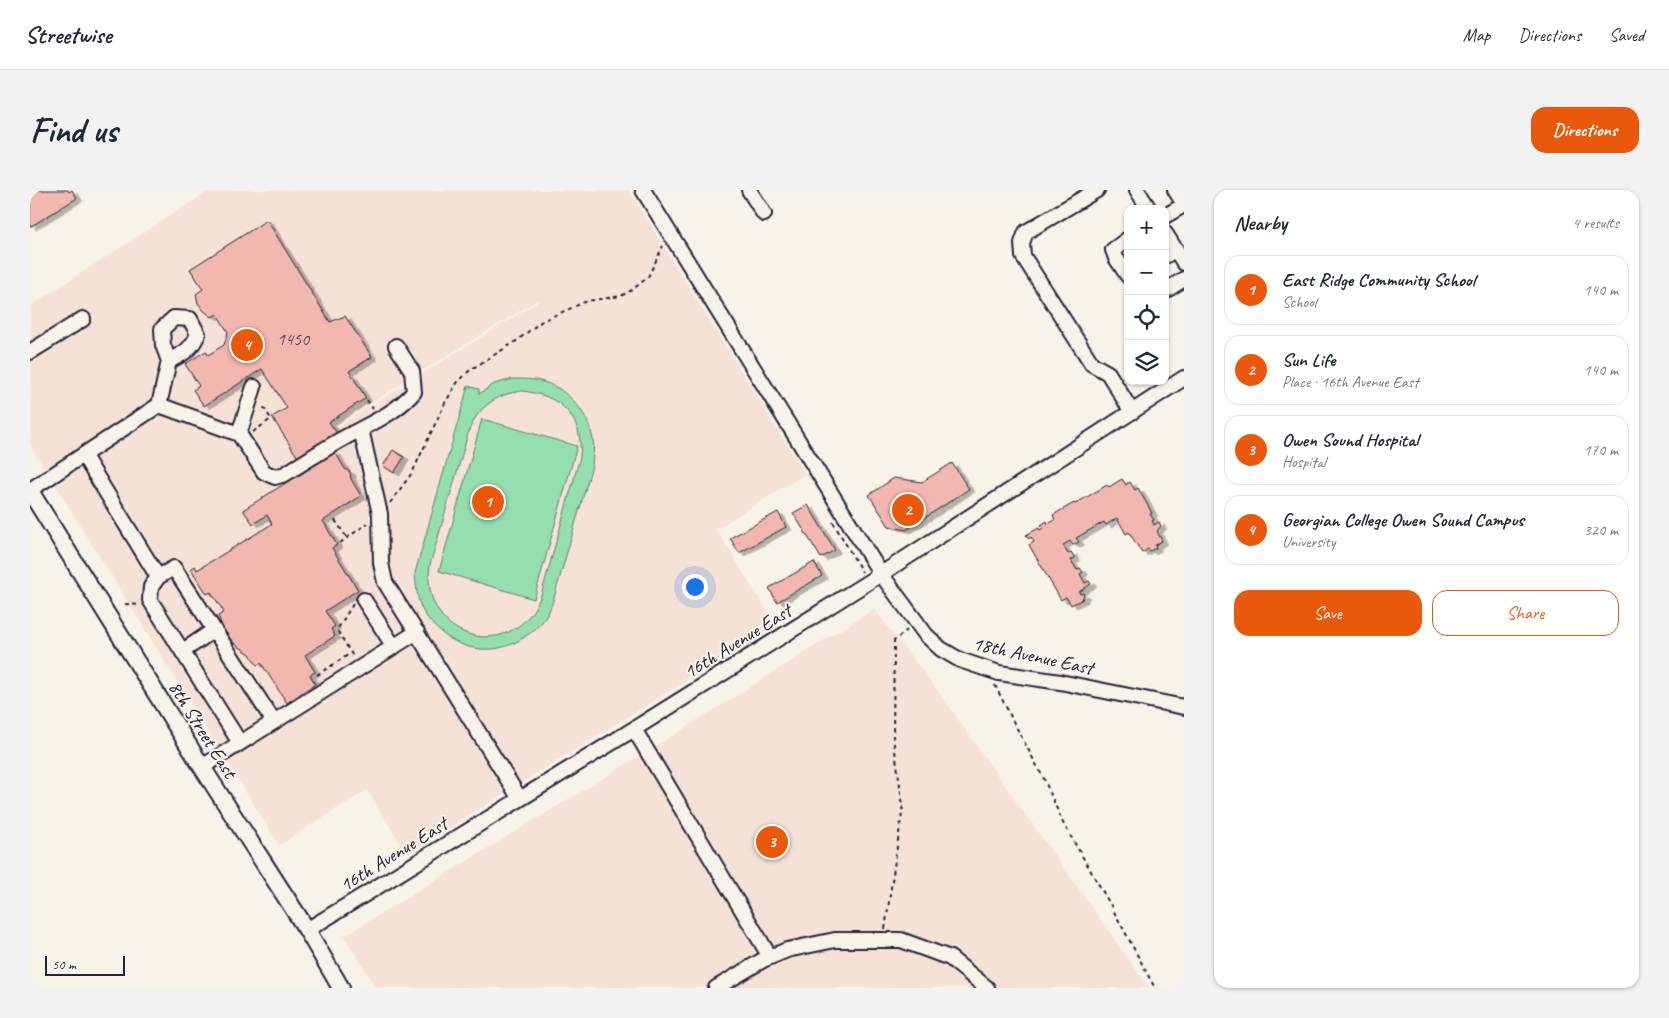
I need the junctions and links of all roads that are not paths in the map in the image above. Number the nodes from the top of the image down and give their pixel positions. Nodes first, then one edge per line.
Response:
1 (643, 190) edge
2 (749, 190) edge
3 (1097, 190) edge
4 (1137, 190) edge
5 (1175, 190) edge
6 (1184, 204) edge
7 (1146, 205) edge
8 (1169, 213) edge
9 (764, 214) dead end
10 (1124, 242) edge
11 (1171, 253) edge
12 (1184, 263) edge
13 (1124, 270) edge
14 (1184, 279) edge
15 (1169, 288) edge
16 (83, 319) dead end
17 (396, 346) dead end
18 (30, 352) edge
19 (169, 360) dead end
20 (1184, 378) edge
21 (254, 387) dead end
22 (159, 405) junction
23 (1132, 412) junction
24 (361, 429) junction
25 (241, 437) junction
26 (84, 456) junction
27 (30, 491) edge
28 (881, 574) junction
29 (158, 577) junction
30 (361, 599) road end
31 (214, 630) junction
32 (416, 632) junction
33 (394, 647) junction
34 (183, 651) junction
35 (1184, 707) edge
36 (274, 722) junction
37 (634, 729) junction
38 (240, 743) junction
39 (202, 767) junction
40 (520, 799) junction
41 (307, 930) junction
42 (770, 956) junction
43 (341, 988) edge
44 (716, 988) edge
45 (987, 988) edge

1 - 28 street, 18th Avenue East
2 - 9 street
3 - 23 street
4 - 7 street
5 - 6 street
6 - 8 street
10 - 13 street
11 - 12 street
14 - 15 street
16 - 18 street
17 - 24 street
19 - 22 street
20 - 23 street, 16th Avenue East
21 - 25 street
22 - 25 street
22 - 26 street
23 - 28 street, 16th Avenue East
24 - 25 street
24 - 32 street
26 - 27 street
26 - 29 street
27 - 39 main road, 8th Street East
28 - 35 street, 18th Avenue East
28 - 37 street, 16th Avenue East
29 - 31 street
29 - 34 street
30 - 33 street
31 - 34 street
31 - 36 street
32 - 33 street
32 - 40 street
33 - 36 street
34 - 38 street
36 - 38 street
37 - 40 street, 16th Avenue East
37 - 42 street
38 - 39 street
39 - 41 main road, 8th Street East
40 - 41 street, 16th Avenue East
41 - 43 main road, 8th Street East
42 - 44 street
42 - 45 street

